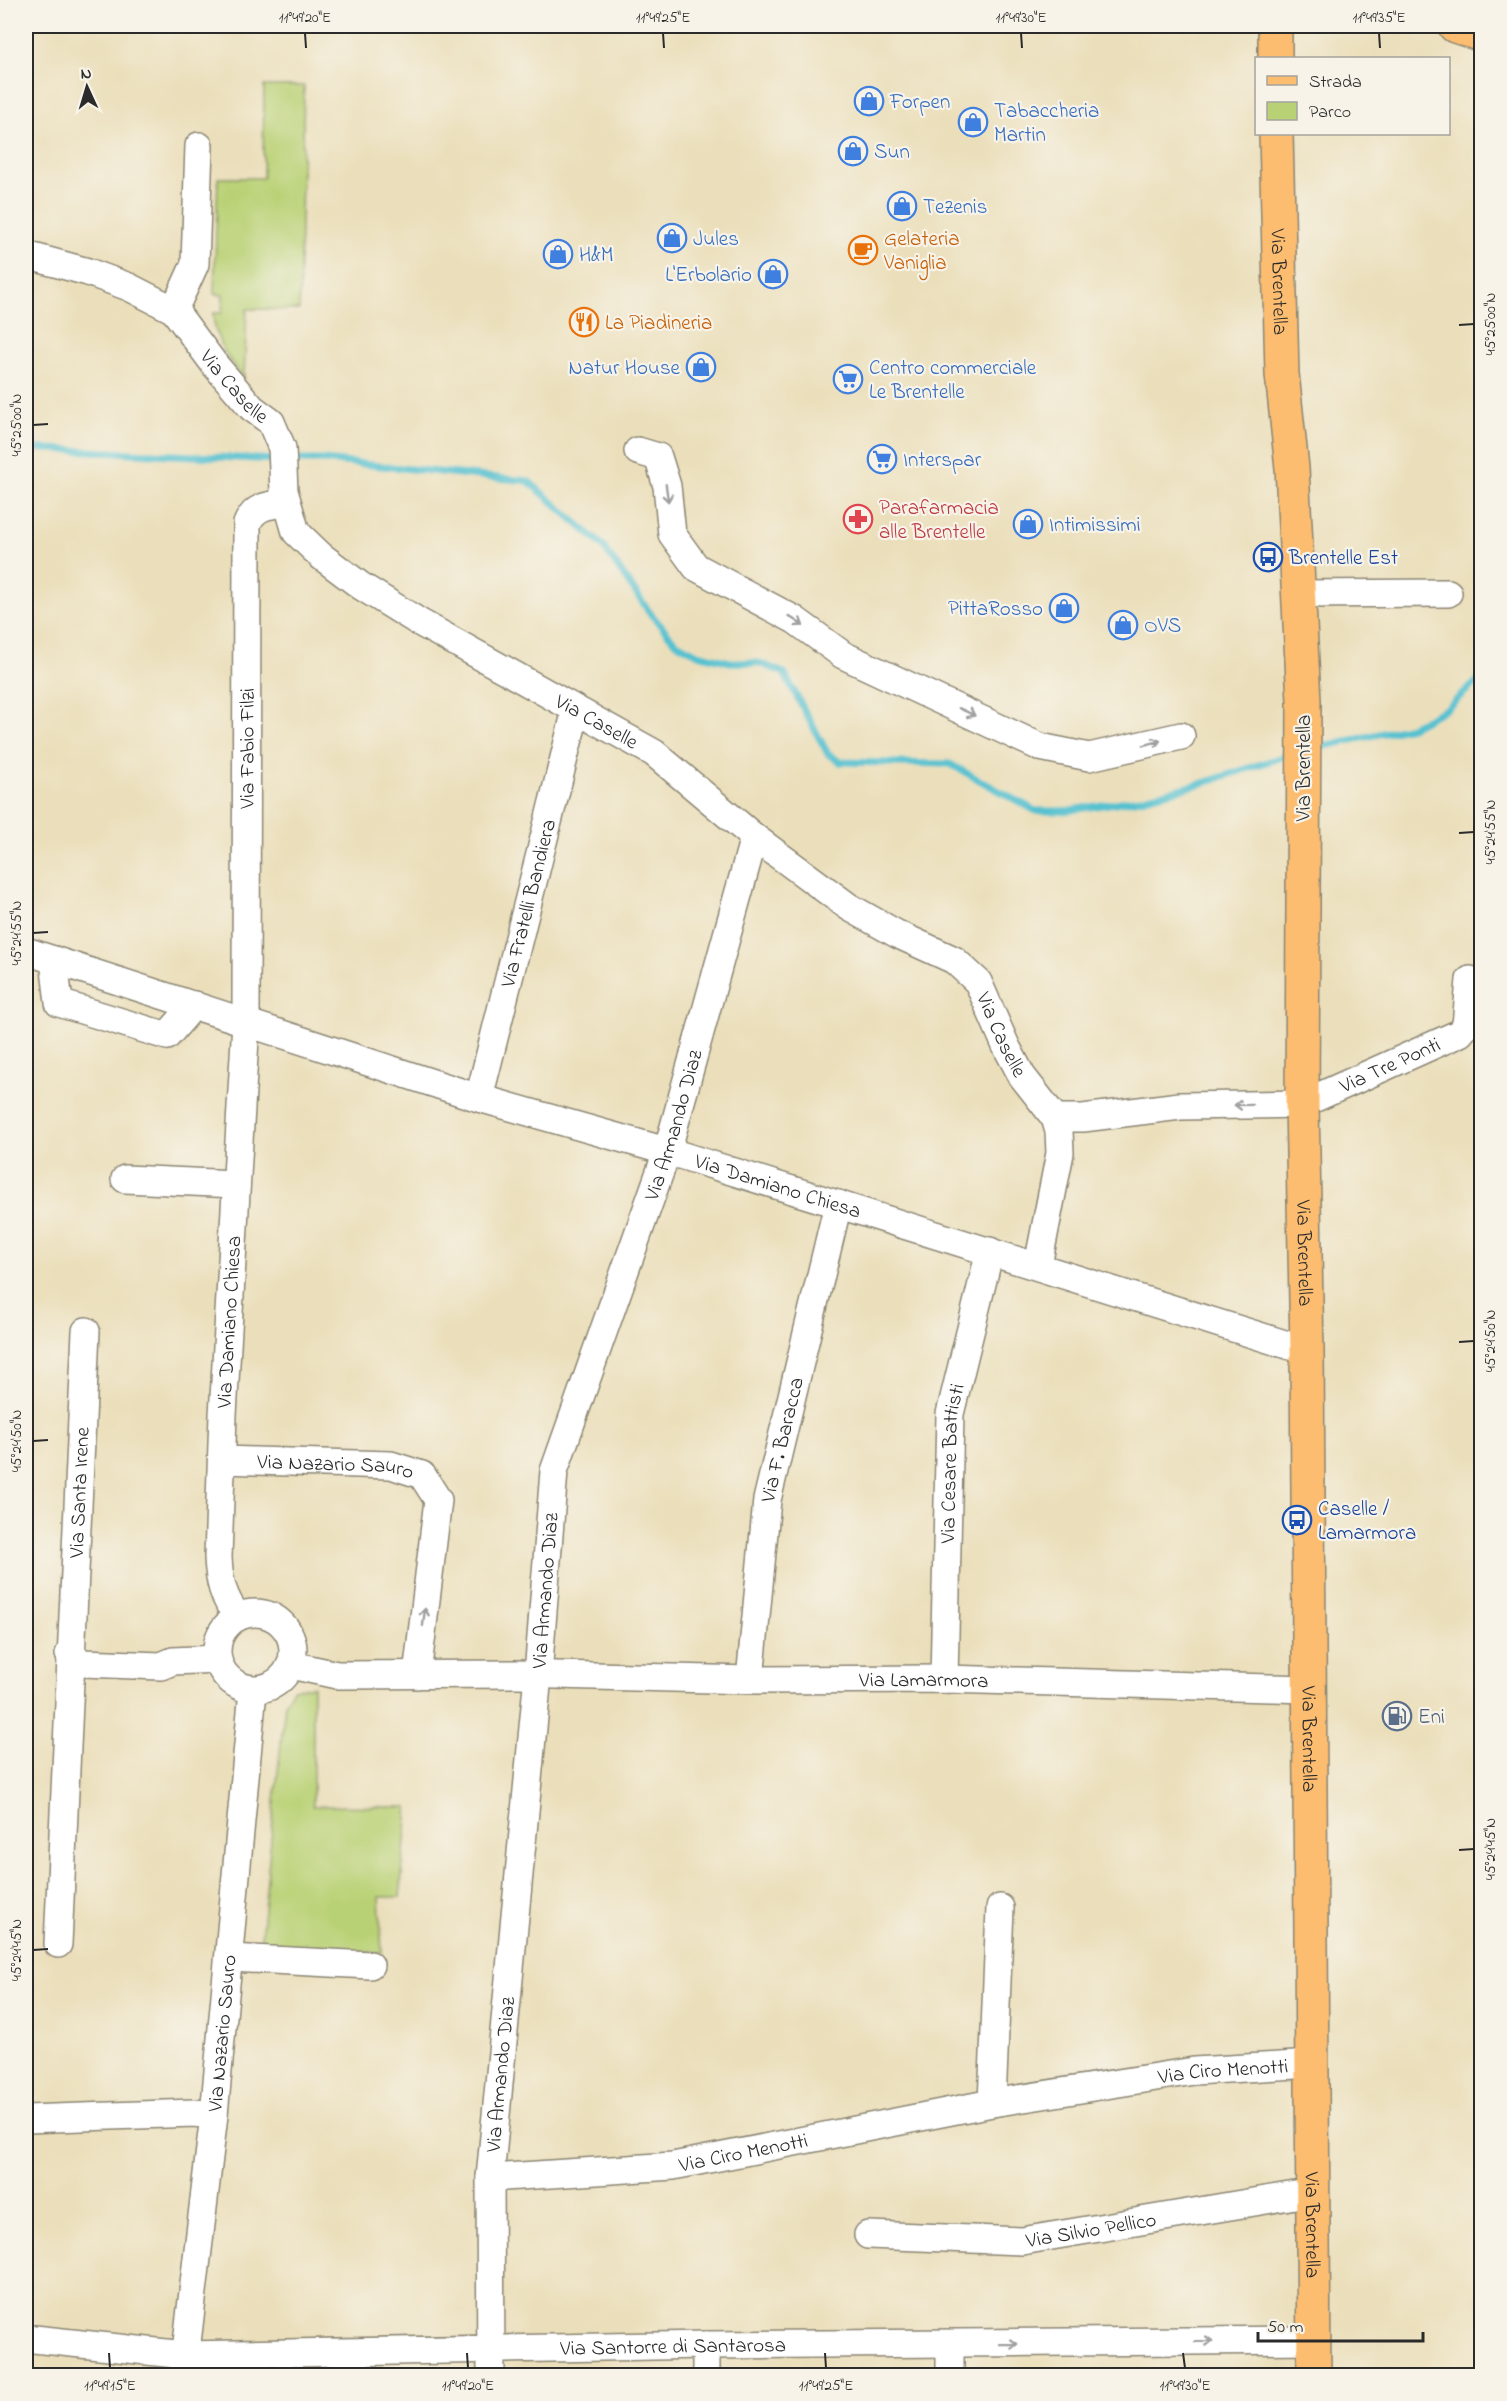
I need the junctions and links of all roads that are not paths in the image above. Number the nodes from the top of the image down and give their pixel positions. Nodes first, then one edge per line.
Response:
1 (1275, 26) edge
2 (1455, 26) edge
3 (1482, 35) edge
4 (1275, 57) edge
5 (1276, 135) edge
6 (199, 146) dead end
7 (26, 255) edge
8 (174, 310) junction
9 (638, 452) dead end
10 (285, 492) junction
11 (1448, 593) dead end
12 (1298, 594) junction
13 (576, 710) junction
14 (1181, 736) dead end
15 (754, 837) junction
16 (26, 951) edge
17 (54, 960) junction
18 (1470, 980) dead end
19 (194, 1005) junction
20 (246, 1022) junction
21 (479, 1098) junction
22 (1302, 1104) junction
23 (1055, 1118) junction
24 (667, 1152) junction
25 (125, 1179) dead end
26 (236, 1184) junction
27 (838, 1204) junction
28 (990, 1251) junction
29 (1038, 1265) junction
30 (86, 1331) dead end
31 (1307, 1352) junction
32 (222, 1460) junction
33 (238, 1617) junction
34 (69, 1654) junction
35 (217, 1659) junction
36 (291, 1665) junction
37 (417, 1675) junction
38 (538, 1675) junction
39 (944, 1679) junction
40 (750, 1680) junction
41 (1310, 1689) junction
42 (253, 1690) junction
43 (999, 1908) dead end
44 (58, 1944) dead end
45 (230, 1958) junction
46 (370, 1965) dead end
47 (1312, 2064) junction
48 (992, 2103) junction
49 (214, 2115) junction
50 (26, 2119) edge
51 (490, 2178) junction
52 (1313, 2192) junction
53 (868, 2235) dead end
54 (34, 2339) dead end
55 (1314, 2340) junction
56 (950, 2344) junction
57 (706, 2345) junction
58 (491, 2363) edge
59 (184, 2365) edge
60 (706, 2376) edge
61 (950, 2376) edge
62 (1314, 2376) edge

1 - 4 main road
2 - 3 main road
5 - 12 main road, Via Brentella
6 - 8 street
7 - 8 street, Via Caselle
8 - 10 street, Via Caselle
9 -> 14 street
10 - 13 street, Via Caselle
10 - 20 street, Via Fabio Filzi
11 - 12 street
12 - 22 main road, Via Brentella
13 - 15 street, Via Caselle
13 - 21 street, Via Fratelli Bandiera
15 - 23 street, Via Caselle
15 - 24 street, Via Armando Diaz
16 - 17 street, Via Damiano Chiesa
17 - 19 street, Via Damiano Chiesa
17 - 19 street
18 - 22 street, Via Tre Ponti
19 - 20 street, Via Damiano Chiesa
20 - 21 street, Via Damiano Chiesa
20 - 26 street, Via Damiano Chiesa
21 - 24 street, Via Damiano Chiesa
22 -> 23 street
22 - 31 main road, Via Brentella
23 - 29 street, Via Caselle
24 - 27 street, Via Damiano Chiesa
24 - 38 street, Via Armando Diaz
25 - 26 street
26 - 32 street, Via Damiano Chiesa
27 - 28 street, Via Damiano Chiesa
27 - 40 street, Via F. Baracca
28 - 29 street, Via Damiano Chiesa
28 - 39 street, Via Cesare Battisti
29 - 31 street, Via Damiano Chiesa
30 - 34 street, Via Santa Irene
31 - 41 main road, Via Brentella
32 - 33 street, Via Damiano Chiesa
37 -> 32 street, Via Nazario Sauro
33 - 35 street
33 - 36 street
34 - 35 street
34 - 44 street, Via Santa Irene
35 - 42 street
36 - 37 street
36 - 42 street
37 - 38 street
38 - 40 street, Via Lamarmora
38 - 51 street, Via Armando Diaz
39 - 40 street, Via Lamarmora
39 - 41 street, Via Lamarmora
41 - 47 main road, Via Brentella
42 - 45 street, Via Nazario Sauro
43 - 48 street
45 - 46 street
45 - 49 street, Via Nazario Sauro
47 - 48 street, Via Ciro Menotti
47 - 52 main road, Via Brentella
48 - 51 street, Via Ciro Menotti
49 - 50 street
49 - 59 street, Via Nazario Sauro
51 - 58 street, Via Armando Diaz
52 - 53 street, Via Silvio Pellico
52 - 55 main road, Via Brentella
54 - 59 street, Via Santorre di Santarosa
56 -> 55 street, Via Santorre di Santarosa
55 - 62 main road, Via Brentella
56 - 57 street, Via Santorre di Santarosa
56 - 61 street
57 - 58 street, Via Santorre di Santarosa
57 - 60 street
58 - 59 street, Via Santorre di Santarosa

